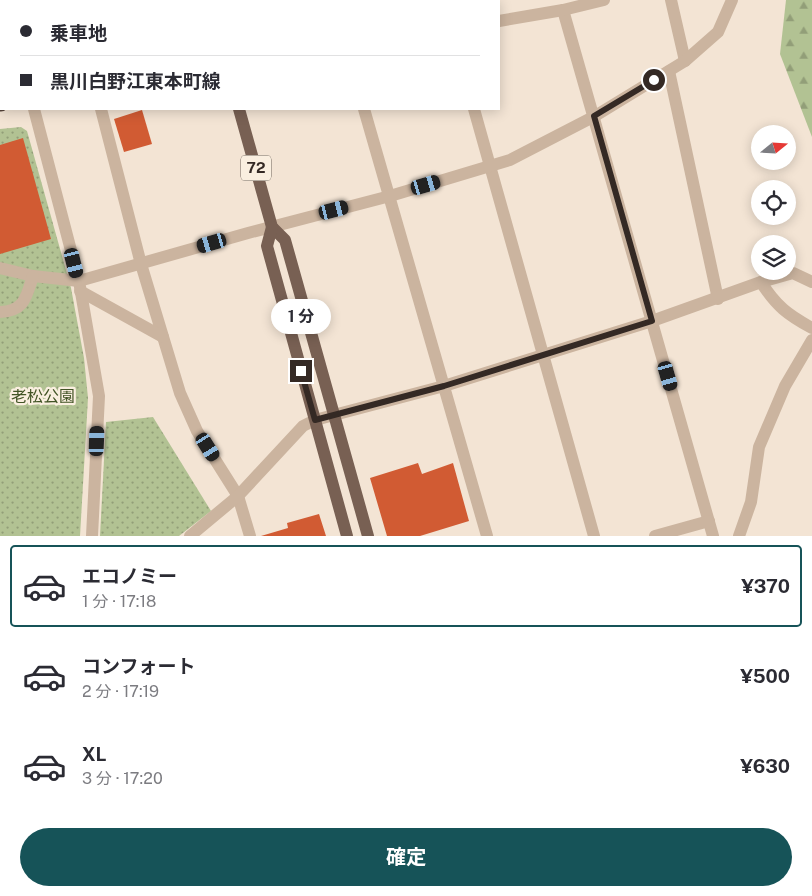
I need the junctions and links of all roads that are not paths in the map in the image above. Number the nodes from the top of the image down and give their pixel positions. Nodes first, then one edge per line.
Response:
1 (604, 0) edge
2 (670, 0) edge
3 (732, 0) edge
4 (563, 10) junction
5 (500, 21) edge
6 (685, 61) junction
7 (669, 71) junction
8 (34, 110) edge
9 (101, 110) edge
10 (239, 110) edge
11 (364, 110) edge
12 (474, 110) edge
13 (594, 116) junction
14 (490, 166) junction
15 (390, 196) junction
16 (272, 227) junction
17 (142, 264) junction
18 (0, 268) edge
19 (33, 276) junction
20 (761, 282) junction
21 (812, 282) edge
22 (80, 286) junction
23 (718, 299) junction
24 (0, 312) edge
25 (652, 321) junction
26 (812, 328) edge
27 (163, 336) junction
28 (812, 340) edge
29 (543, 355) junction
30 (808, 359) edge
31 (444, 386) junction
32 (334, 414) junction
33 (315, 420) junction
34 (238, 496) junction
35 (709, 521) junction
36 (92, 536) edge
37 (190, 536) edge
38 (250, 536) edge
39 (347, 536) edge
40 (368, 536) edge
41 (487, 536) edge
42 (594, 536) edge
43 (655, 536) edge
44 (713, 536) edge
45 (739, 536) edge

1 - 4 street
2 - 6 street
3 - 6 street
4 - 5 street
4 - 13 street
6 - 7 street
7 - 13 street
7 - 23 street
8 - 22 street
9 - 17 street
10 - 16 main road, 72
11 - 15 street
12 - 14 street
13 - 14 street
13 - 25 street
14 - 15 street
14 - 29 street
15 - 16 street
15 - 31 street
16 - 17 street
16 - 32 main road, 72
16 - 33 main road, 72
17 - 22 street
17 - 27 street
18 - 19 street
19 - 22 street
19 - 24 street
20 - 21 street
20 - 23 street
20 - 26 street
22 - 27 street
22 - 36 street
23 - 25 street
25 - 29 street
25 - 35 street
27 - 34 street
28 - 30 street
29 - 31 street
29 - 42 street
30 - 45 street
31 - 32 street
31 - 41 street
32 - 33 street
32 - 40 main road, 72
33 - 34 street
33 - 39 main road, 72
34 - 37 street
34 - 38 street
35 - 43 street
35 - 44 street

